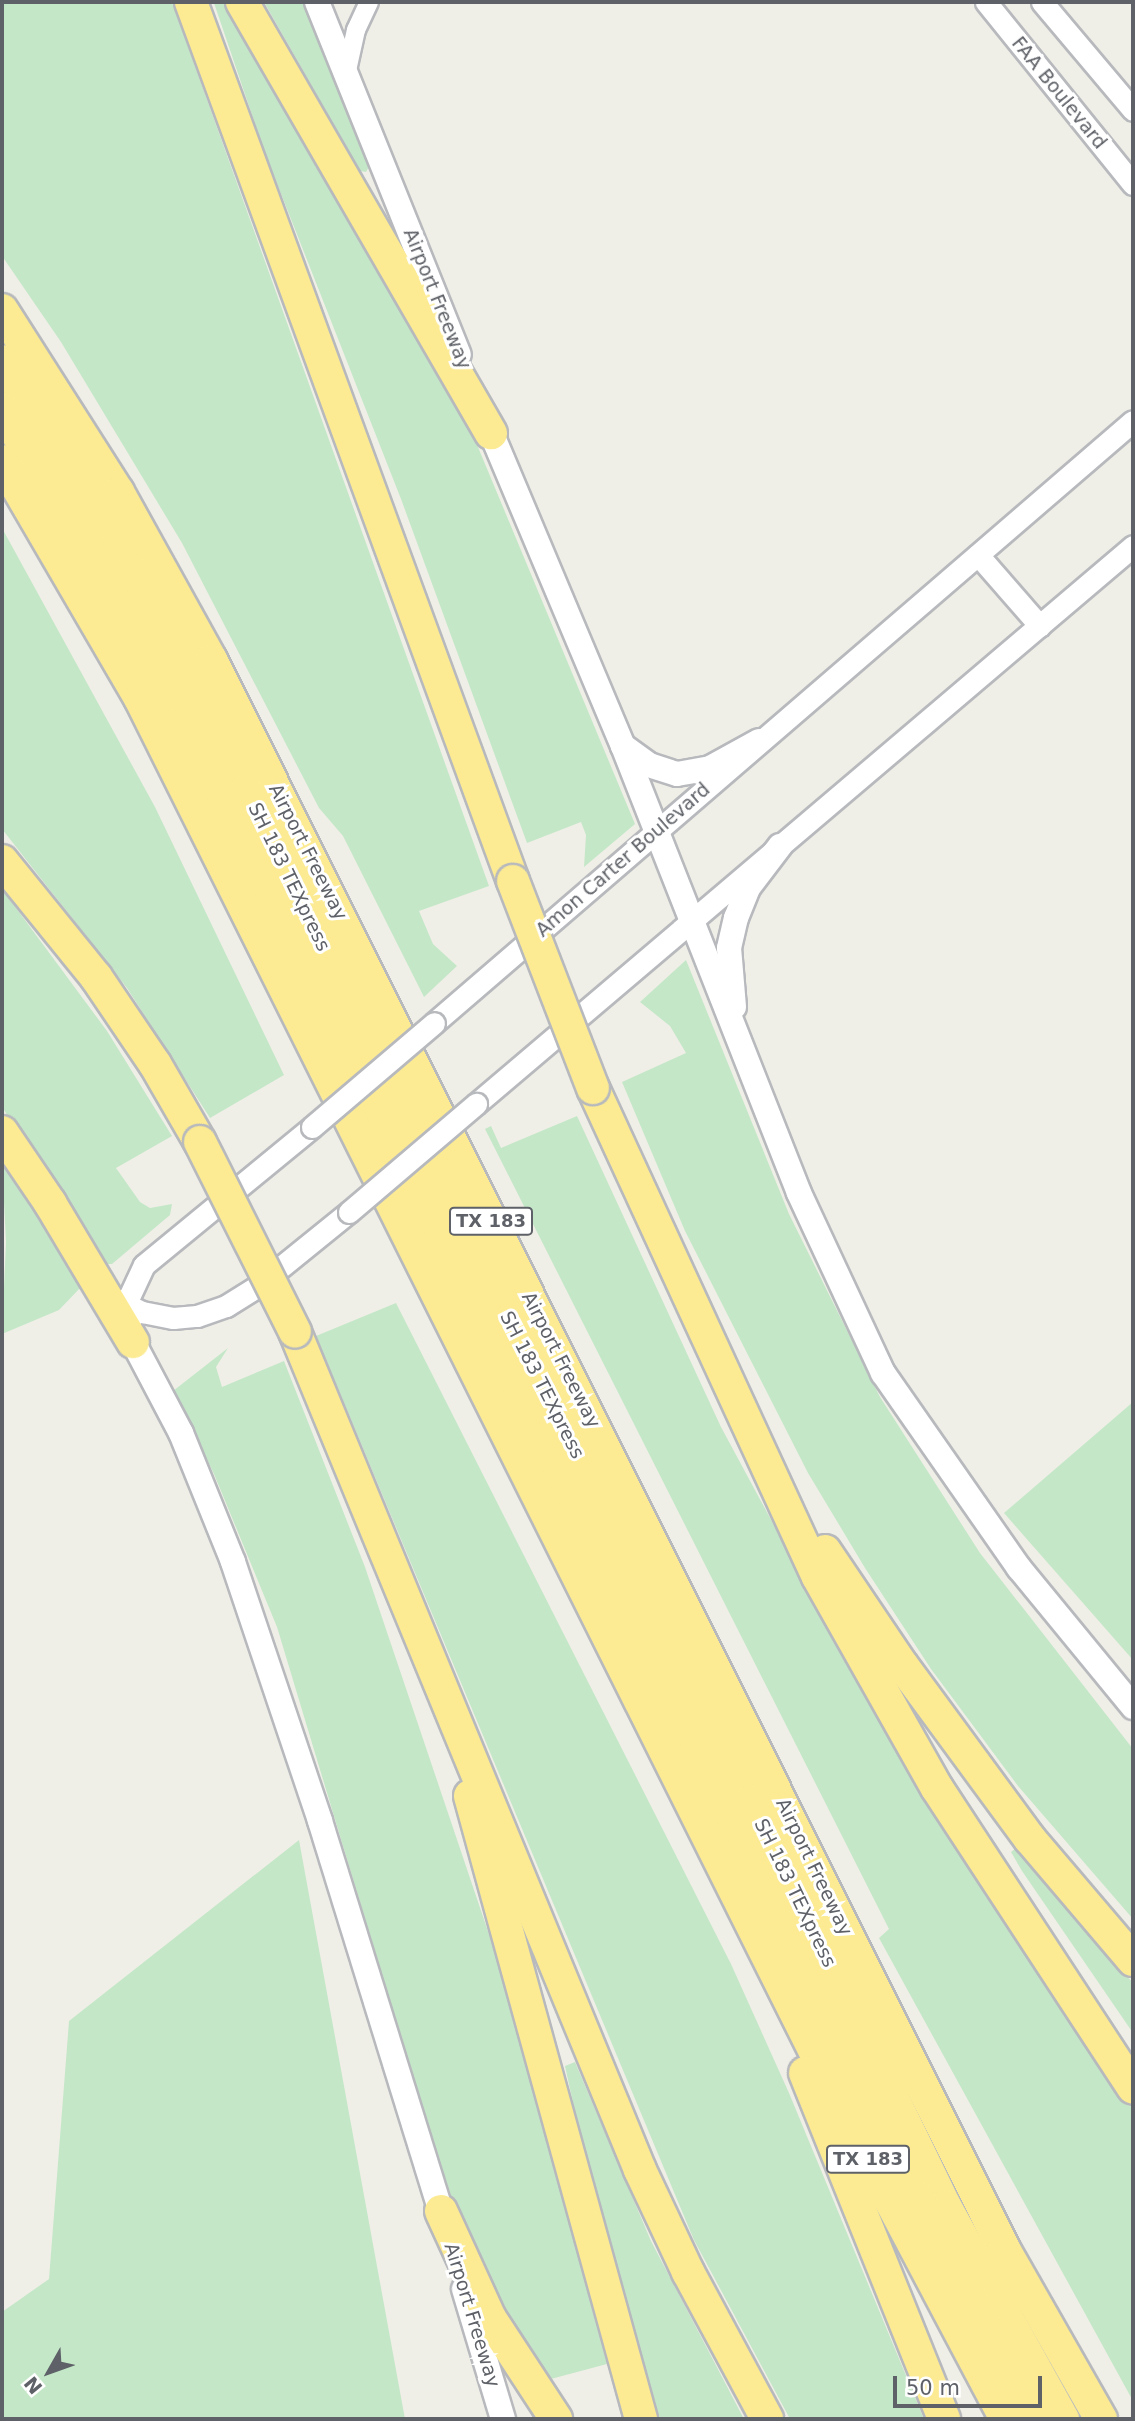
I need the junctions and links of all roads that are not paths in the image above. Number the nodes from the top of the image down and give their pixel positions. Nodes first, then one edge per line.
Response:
1 (191, 2) edge
2 (242, 2) edge
3 (317, 2) edge
4 (369, 2) edge
5 (986, 2) edge
6 (1042, 2) edge
7 (346, 75) junction
8 (1133, 110) edge
9 (1133, 184) edge
10 (2, 310) edge
11 (2, 361) edge
12 (2, 409) edge
13 (1133, 421) edge
14 (491, 433) junction
15 (2, 461) edge
16 (1133, 545) edge
17 (978, 555) junction
18 (1040, 626) junction
19 (759, 741) junction
20 (622, 746) junction
21 (657, 832) junction
22 (780, 846) junction
23 (2, 861) edge
24 (691, 920) junction
25 (735, 1032) junction
26 (2, 1132) edge
27 (102, 1288) junction
28 (128, 1306) junction
29 (705, 1337) junction
30 (133, 1342) junction
31 (446, 1700) junction
32 (1133, 1707) edge
33 (737, 1894) junction
34 (1133, 1960) edge
35 (1133, 2087) edge
36 (441, 2211) junction
37 (640, 2418) edge
38 (503, 2419) edge
39 (556, 2419) edge
40 (767, 2419) edge
41 (944, 2419) edge
42 (1006, 2419) edge
43 (1035, 2419) edge
44 (1063, 2419) edge
45 (1101, 2419) edge

1 - 29 highway, bridge
2 - 14 highway
3 - 7 main road, Airport Freeway
4 - 7 street
5 - 9 street, FAA Boulevard
6 - 8 street
7 - 14 main road, Airport Freeway
10 - 45 highway, Airport Freeway / TX 183
11 - 44 highway, SH 183 TEXpress
12 - 43 highway, SH 183 TEXpress
13 - 17 street, Amon Carter Boulevard
14 - 20 main road, Airport Freeway
15 - 33 highway, TX 183
16 - 18 street
17 - 18 street
17 - 19 street, Amon Carter Boulevard
18 - 22 street
19 - 20 main road
19 - 21 street, Amon Carter Boulevard
20 - 21 main road, Airport Freeway
21 - 24 main road, Airport Freeway
21 - 28 street, Amon Carter Boulevard, bridge
22 - 24 street
22 - 25 main road
23 - 31 highway, bridge
24 - 25 main road, Airport Freeway
24 - 28 street, bridge
25 - 32 main road, Airport Freeway
26 - 27 highway
27 - 28 street
27 - 30 highway
28 - 30 street, Amon Carter Boulevard
29 - 34 highway
29 - 35 highway
30 - 36 main road, Airport Freeway
31 - 37 highway
31 - 40 highway
33 - 41 highway
33 - 42 highway, TX 183
36 - 38 main road, Airport Freeway
36 - 39 highway

